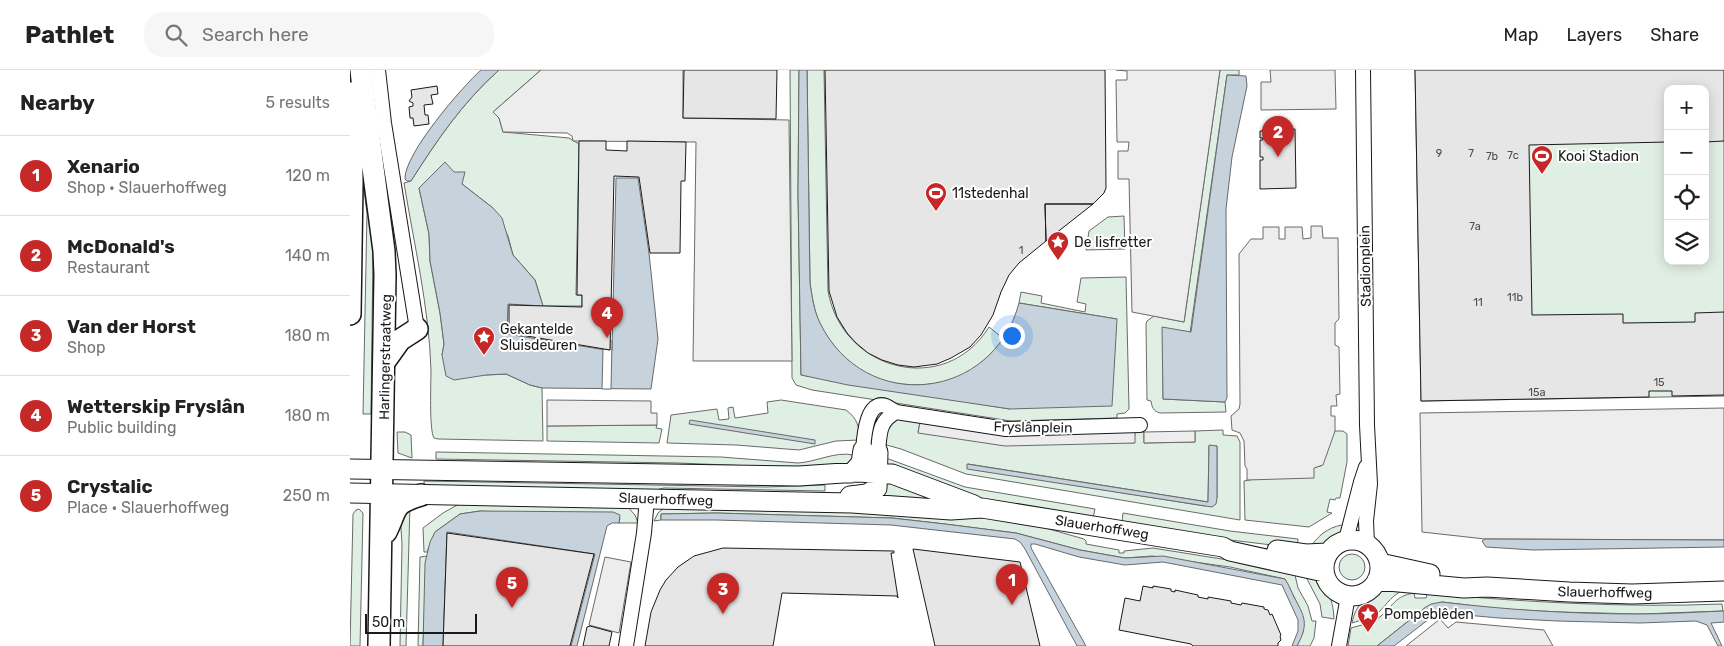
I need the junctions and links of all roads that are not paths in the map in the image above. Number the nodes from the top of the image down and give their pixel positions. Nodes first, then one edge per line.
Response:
1 (351, 70) edge
2 (362, 70) edge
3 (378, 70) edge
4 (1363, 70) edge
5 (350, 314) edge
6 (417, 329) joint
7 (385, 361) junction
8 (1140, 425) dead end
9 (870, 451) junction
10 (1368, 462) junction
11 (350, 469) edge
12 (383, 469) junction
13 (852, 473) junction
14 (878, 473) junction
15 (350, 493) edge
16 (382, 494) junction
17 (421, 495) junction
18 (647, 498) junction
19 (824, 502) junction
20 (982, 508) junction
21 (1346, 540) junction
22 (382, 541) junction
23 (1367, 544) junction
24 (1223, 547) junction
25 (1328, 553) junction
26 (1324, 572) junction
27 (1379, 572) junction
28 (1724, 591) edge
29 (1348, 596) junction
30 (380, 646) edge
31 (626, 646) edge
32 (1339, 646) edge

1 - 5 main road
2 - 7 main road, Harlingerstraatweg
3 - 6 street, Harlingerstraatweg
4 - 10 street, Stadionplein
6 - 7 main road
7 - 12 main road, Harlingerstraatweg
8 - 9 street, Fryslânplein
9 - 13 main road
9 - 14 main road
10 - 21 street, Stadionplein
10 - 23 street, Stadionplein
11 - 12 main road, Slauerhoffweg
12 - 13 main road, Slauerhoffweg
12 - 16 main road, Harlingerstraatweg
13 - 14 main road, Slauerhoffweg
14 - 19 main road
14 - 20 main road, Slauerhoffweg
15 - 16 main road, Slauerhoffweg
16 - 17 main road, Slauerhoffweg
16 - 22 main road, Harlingerstraatweg
17 - 18 main road, Slauerhoffweg
17 - 22 main road
18 - 19 main road, Slauerhoffweg
18 - 31 street
19 - 20 main road, Slauerhoffweg
20 - 24 main road, Slauerhoffweg
21 - 23 main road
21 - 25 main road
22 - 30 main road, Harlingerstraatweg
23 - 27 main road
24 - 25 main road, Slauerhoffweg
24 - 26 main road, Slauerhoffweg
25 - 26 main road
26 - 29 main road
27 - 28 main road, Slauerhoffweg
27 - 29 main road
29 - 32 street

